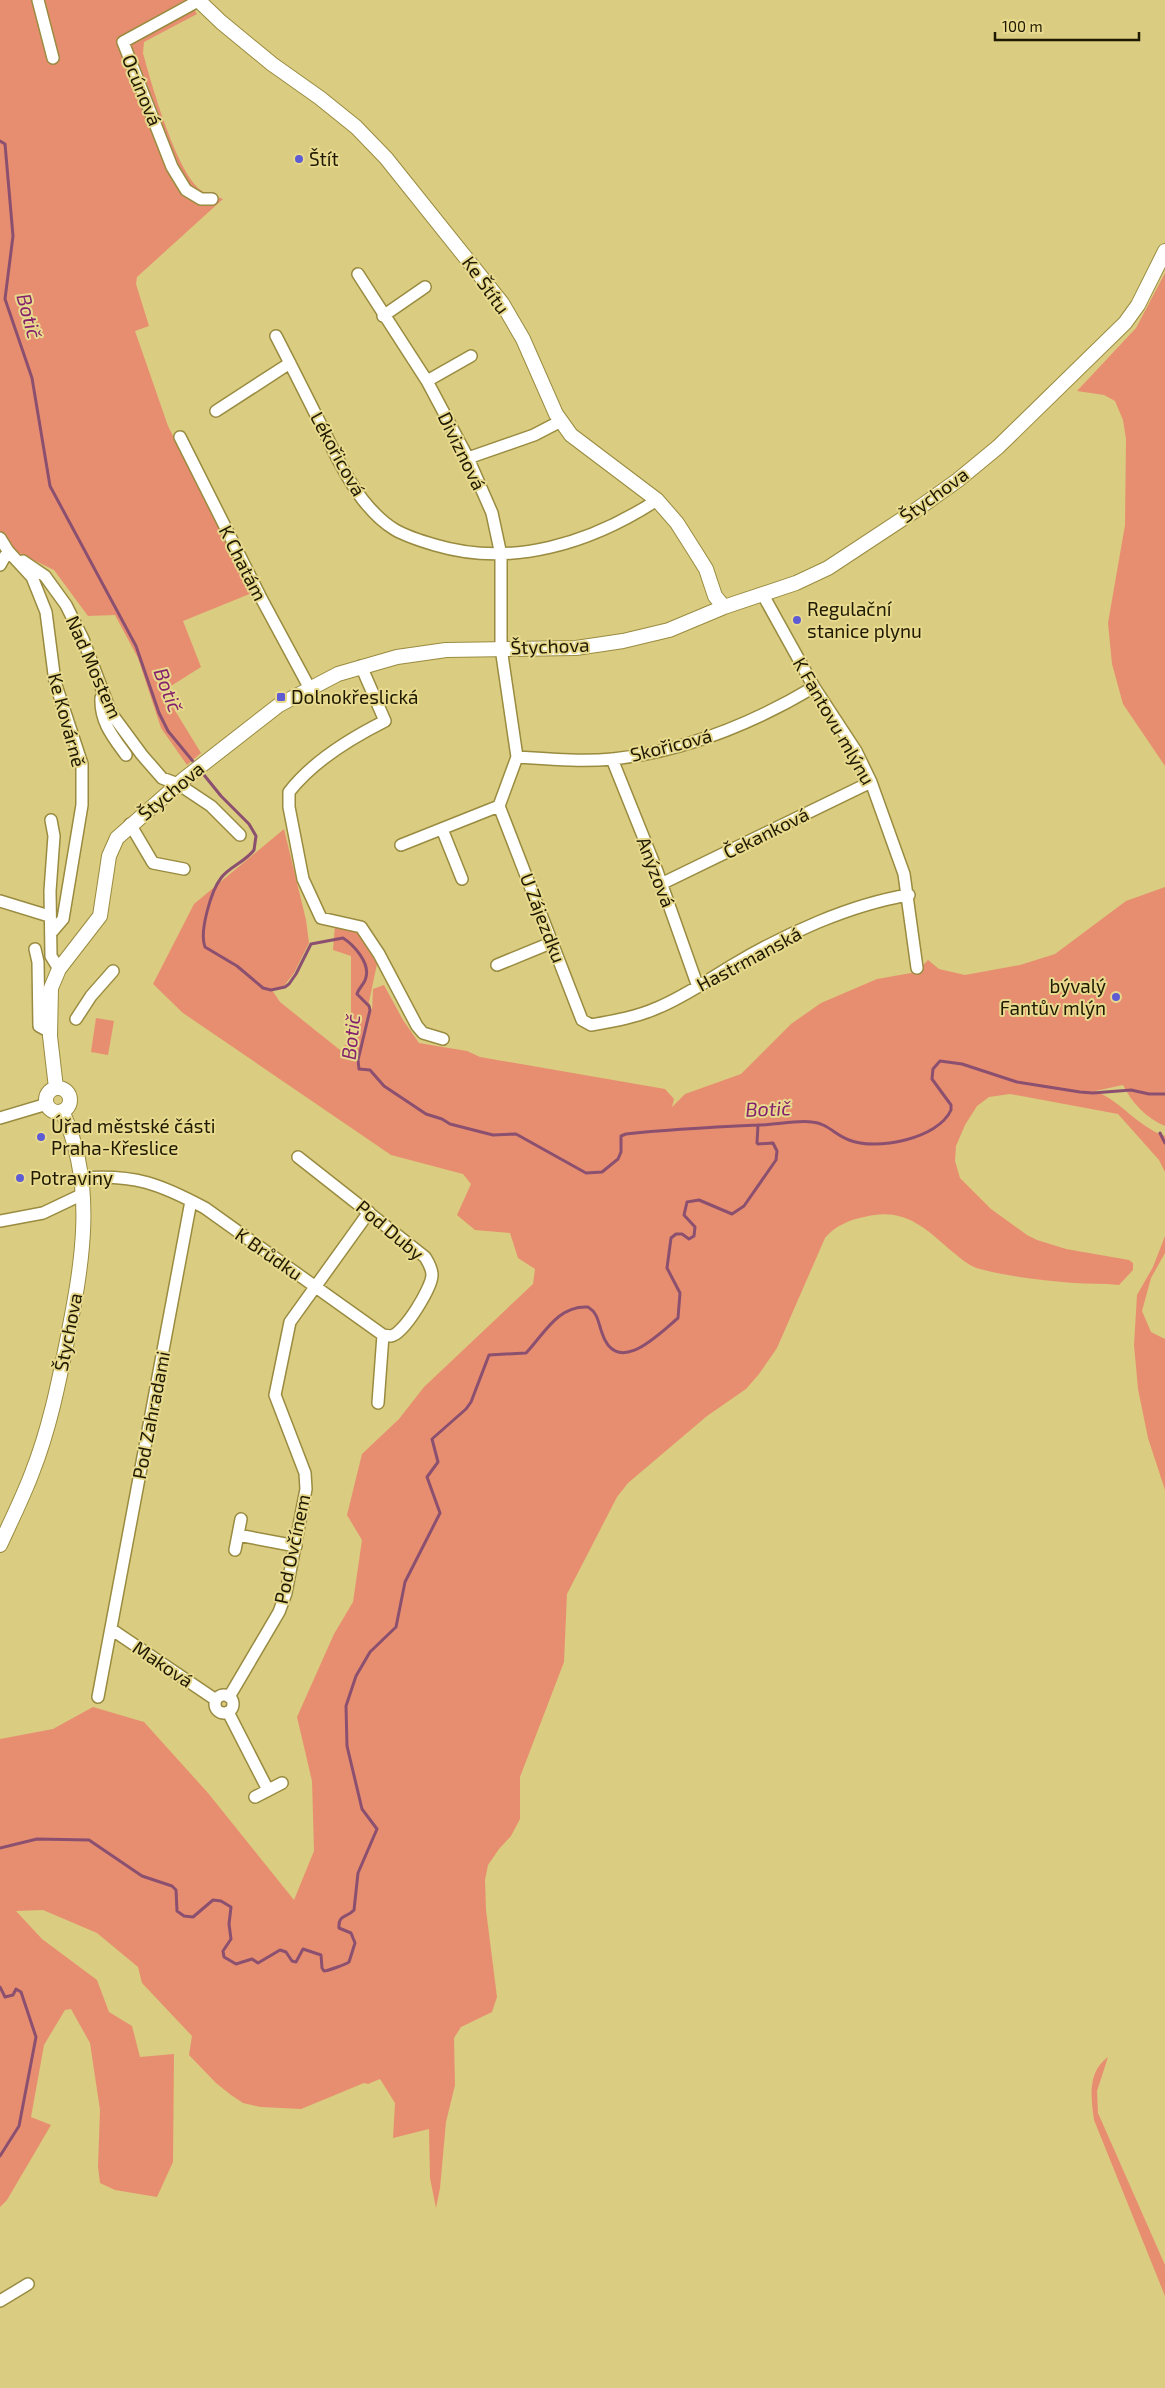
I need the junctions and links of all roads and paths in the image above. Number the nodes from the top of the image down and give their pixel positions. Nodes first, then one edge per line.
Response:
1 (38, 0) edge
2 (198, 0) edge
3 (53, 58) dead end
4 (212, 200) dead end
5 (1165, 251) edge
6 (358, 274) dead end
7 (425, 287) dead end
8 (383, 316) junction
9 (276, 336) dead end
10 (471, 356) dead end
11 (290, 363) junction
12 (427, 381) junction
13 (216, 411) dead end
14 (561, 421) junction
15 (180, 437) dead end
16 (468, 458) junction
17 (657, 500) junction
18 (0, 538) edge
19 (8, 551) junction
20 (501, 555) junction
21 (0, 565) edge
22 (763, 595) junction
23 (724, 608) junction
24 (501, 648) junction
25 (361, 666) junction
26 (309, 687) junction
27 (814, 687) junction
28 (102, 689) junction
29 (126, 755) dead end
30 (517, 757) junction
31 (612, 759) junction
32 (181, 782) junction
33 (871, 782) junction
34 (499, 806) junction
35 (51, 820) dead end
36 (130, 824) junction
37 (442, 829) junction
38 (240, 835) dead end
39 (401, 845) dead end
40 (184, 869) dead end
41 (462, 879) dead end
42 (661, 884) junction
43 (909, 895) junction
44 (0, 901) edge
45 (49, 916) junction
46 (51, 933) junction
47 (553, 942) junction
48 (35, 949) dead end
49 (497, 965) dead end
50 (59, 968) junction
51 (917, 968) dead end
52 (113, 971) dead end
53 (698, 986) junction
54 (76, 1019) dead end
55 (591, 1025) joint
56 (50, 1032) junction
57 (443, 1039) dead end
58 (56, 1088) junction
59 (47, 1104) junction
60 (62, 1111) junction
61 (0, 1118) edge
62 (298, 1157) dead end
63 (82, 1178) junction
64 (83, 1194) junction
65 (191, 1201) junction
66 (369, 1212) junction
67 (0, 1221) edge
68 (315, 1286) junction
69 (383, 1335) junction
70 (378, 1404) dead end
71 (241, 1519) dead end
72 (238, 1535) junction
73 (0, 1545) edge
74 (296, 1546) junction
75 (235, 1550) dead end
76 (111, 1629) junction
77 (98, 1697) dead end
78 (229, 1697) junction
79 (216, 1700) junction
80 (228, 1712) junction
81 (282, 1783) dead end
82 (268, 1790) junction
83 (256, 1797) dead end
84 (28, 2284) dead end
85 (0, 2301) edge

1 - 3 street
2 - 4 street, Ocúnová
2 - 14 street, Ke Štítu
5 - 22 street, Štychova
6 - 8 street, Diviznová
7 - 8 street
8 - 12 street, Diviznová
9 - 11 street, Lékořicová
10 - 12 street
11 - 13 street
11 - 20 street, Lékořicová
12 - 16 street, Diviznová
14 - 16 street
14 - 17 street, Ke Štítu
15 - 26 street, K Chatám
16 - 20 street, Diviznová
17 - 20 street, Lékořicová
17 - 23 street, Ke Štítu
18 - 19 street, Ke Kovárně
19 - 21 street
19 - 28 street, Nad Mostem
19 - 46 street, Ke Kovárně
20 - 24 street, Diviznová
22 - 23 street, Štychova
22 - 27 street, K Fantovu mlýnu
23 - 24 street, Štychova
24 - 25 street, Štychova
24 - 30 street
25 - 26 street, Štychova
25 - 57 street
26 - 32 street, Štychova
27 - 31 street, Skořicová
27 - 33 street, K Fantovu mlýnu
28 - 29 street
28 - 32 street, Nad Mostem
30 - 31 street, Skořicová
30 - 34 street
31 - 42 street, Anýzová
32 - 36 street, Štychova
32 - 38 street, Nad Mostem
33 - 42 street, Čekanková
33 - 43 street, K Fantovu mlýnu
34 - 37 street
34 - 47 street, U Zájezdku
35 - 45 street
36 - 40 street
36 - 50 street, Štychova
37 - 39 street
37 - 41 street
42 - 53 street, Anýzová
43 - 51 street, K Fantovu mlýnu
43 - 53 street, Hastrmanská
44 - 45 street
45 - 46 street
46 - 50 street
47 - 49 street
47 - 55 street, U Zájezdku
48 - 56 street
50 - 56 street, Štychova
52 - 54 street
53 - 55 street, Hastrmanská
56 - 58 street, Štychova
58 - 59 street
58 - 60 street
59 - 60 street
59 - 61 street
60 - 63 street, Štychova
62 - 66 street, Pod Duby
63 - 64 street, Štychova
63 - 65 street, K Brůdku
64 - 67 street
64 - 73 street, Štychova
65 - 68 street, K Brůdku
65 - 76 street, Pod Zahradami
66 - 68 street, Pod Ovčínem
66 - 69 street, Pod Duby
68 - 69 street, K Brůdku
68 - 74 street, Pod Ovčínem
69 - 70 street
71 - 72 street
72 - 74 street
72 - 75 street
74 - 78 street, Pod Ovčínem
76 - 77 street, Pod Zahradami
76 - 79 street, Maková
78 - 79 street
78 - 80 street
79 - 80 street, Maková
80 - 82 street, Maková
81 - 82 street
82 - 83 street
84 - 85 street

